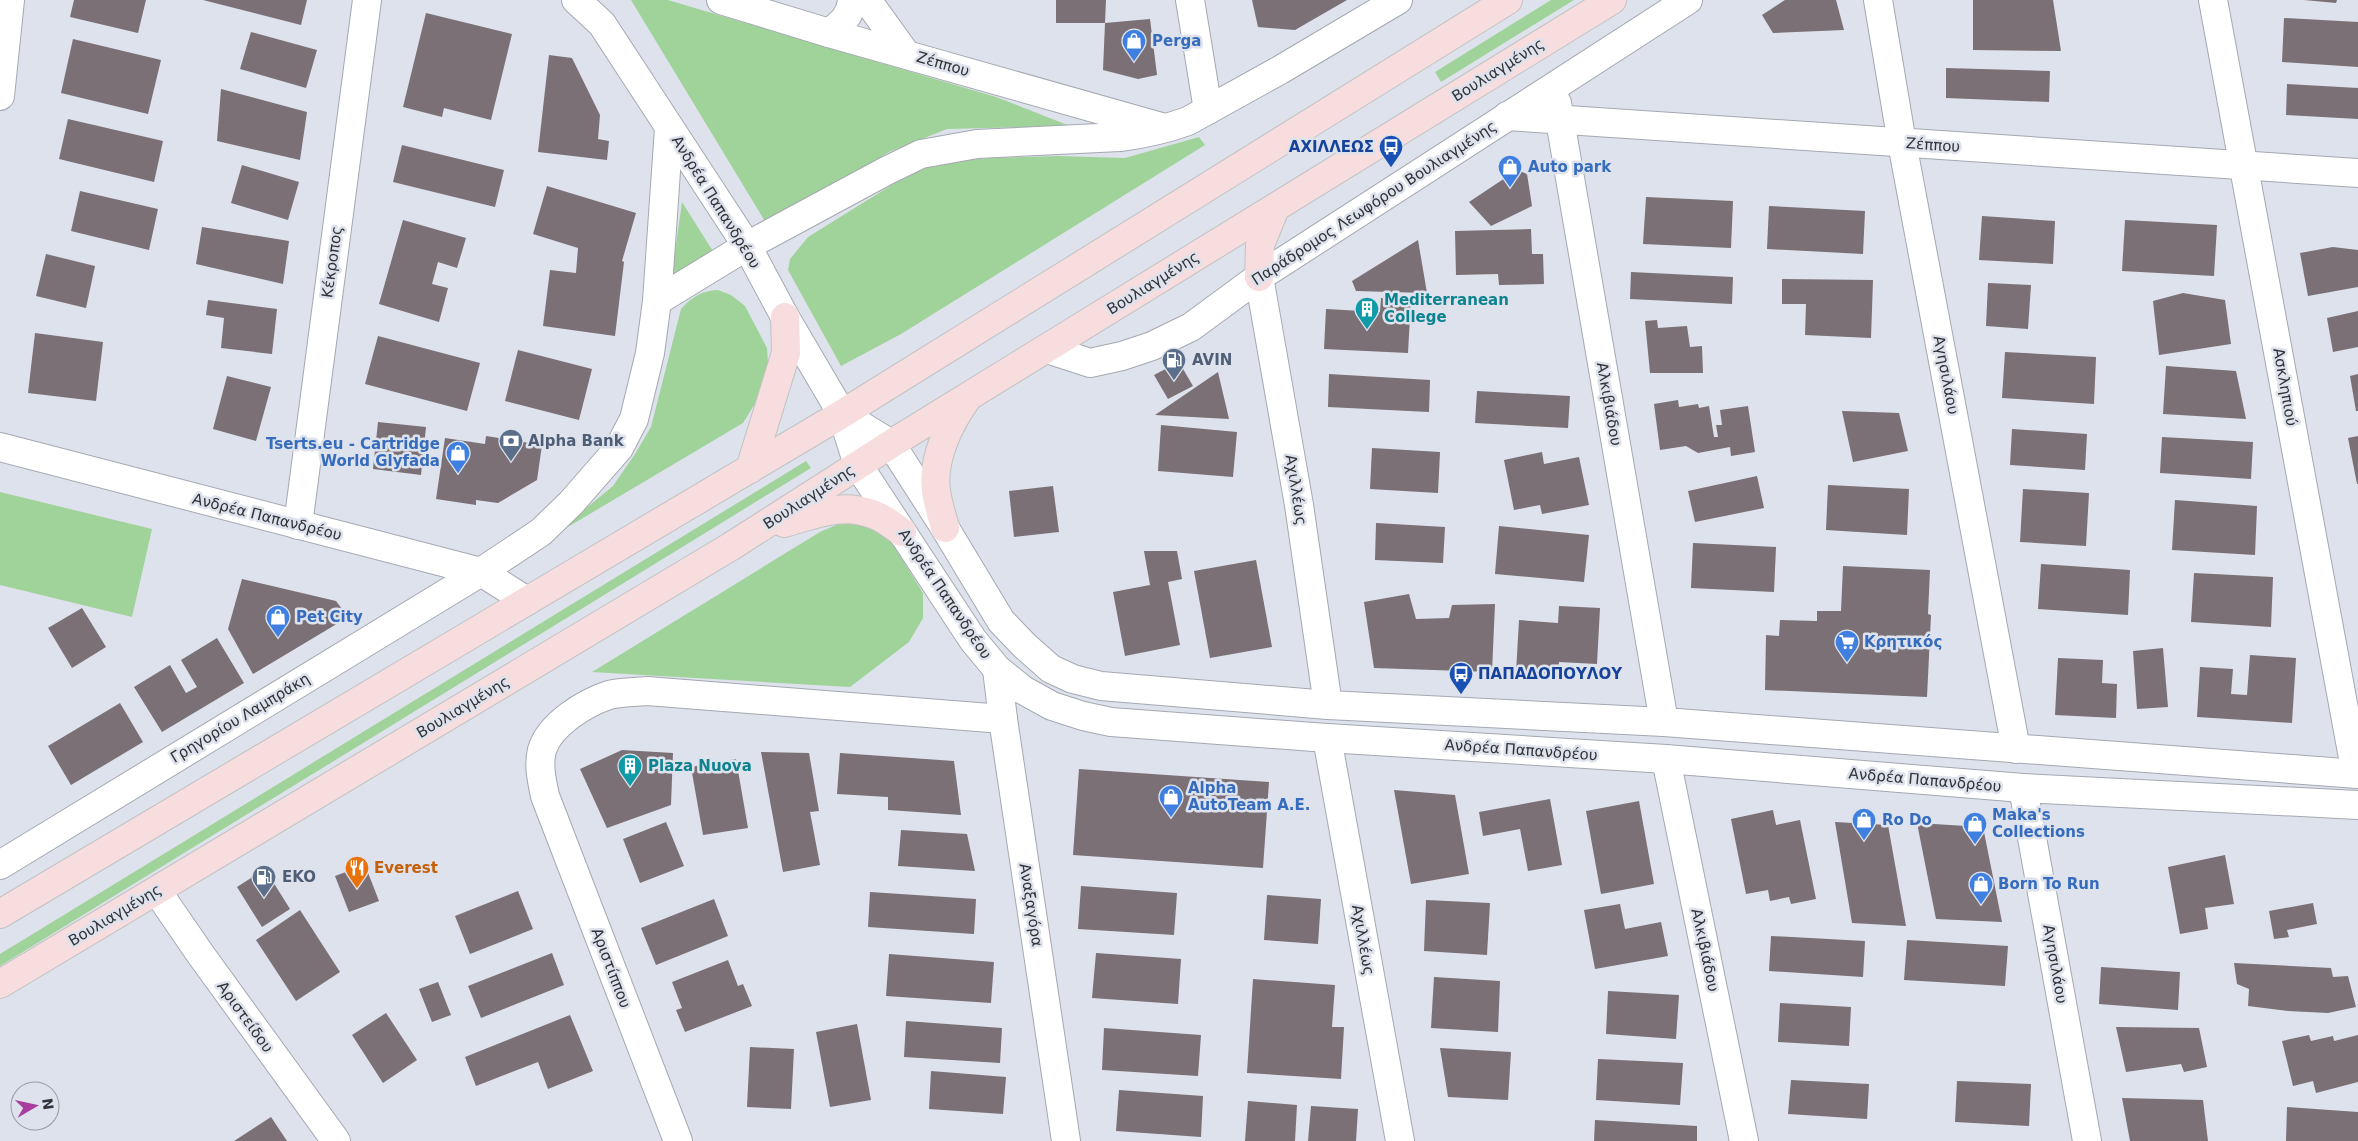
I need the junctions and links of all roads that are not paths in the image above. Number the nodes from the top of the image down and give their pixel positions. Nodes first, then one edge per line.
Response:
1 (10, 0) edge
2 (367, 0) edge
3 (576, 0) edge
4 (721, 0) edge
5 (852, 0) edge
6 (867, 0) edge
7 (1190, 0) edge
8 (1398, 0) edge
9 (1508, 0) edge
10 (1612, 0) edge
11 (1688, 0) edge
12 (1878, 0) edge
13 (2213, 0) edge
14 (829, 33) junction
15 (906, 54) junction
16 (1554, 87) junction
17 (0, 96) edge
18 (1208, 110) junction
19 (1507, 116) junction
20 (1560, 120) junction
21 (669, 128) junction
22 (1165, 128) junction
23 (1902, 142) junction
24 (2244, 166) junction
25 (2358, 173) edge
26 (1275, 208) junction
27 (747, 246) junction
28 (1259, 277) junction
29 (656, 302) junction
30 (785, 317) junction
31 (1046, 348) junction
32 (968, 397) junction
33 (842, 414) junction
34 (891, 444) junction
35 (0, 448) edge
36 (858, 465) junction
37 (750, 469) junction
38 (298, 524) junction
39 (945, 528) junction
40 (902, 532) junction
41 (730, 547) junction
42 (481, 572) junction
43 (527, 601) junction
44 (997, 669) junction
45 (1328, 705) junction
46 (1003, 719) junction
47 (1664, 722) junction
48 (1327, 738) junction
49 (2016, 749) junction
50 (1666, 759) junction
51 (2357, 774) edge
52 (2023, 788) junction
53 (2358, 806) edge
54 (0, 865) edge
55 (157, 891) junction
56 (0, 914) edge
57 (0, 984) edge
58 (336, 1141) edge
59 (678, 1141) edge
60 (1066, 1141) edge
61 (1400, 1141) edge
62 (1744, 1141) edge
63 (2087, 1141) edge

1 - 17 street
2 - 38 street, Κέκροπος
3 - 21 street, Ανδρέα Παπανδρέου
4 - 14 street, Ζέππου
5 - 14 street
6 - 15 street
7 - 18 street
8 - 18 street
9 - 33 main road
10 - 26 main road, Βουλιαγμένης
11 - 16 street, Παράδρομος Λεωφόρου Βουλιαγμένης
12 - 23 street, Αγησιλάου
13 - 24 street, Ασκληπιού
14 - 15 street, Ζέππου
15 - 22 street, Ζέππου
16 - 19 street, Παράδρομος Λεωφόρου Βουλιαγμένης
16 - 20 street, Αλκιβιάδου
18 - 22 street
19 - 20 street, Ζέππου
19 - 28 street, Παράδρομος Λεωφόρου Βουλιαγμένης
20 - 23 street, Ζέππου
20 - 47 street, Αλκιβιάδου
21 - 27 street, Ανδρέα Παπανδρέου
21 - 29 street, Γρηγορίου Λαμπράκη
22 - 27 street
23 - 24 street, Ζέππου
23 - 49 street, Αγησιλάου
24 - 25 street, Ζέππου
24 - 51 street, Ασκληπιού
26 - 28 main road
26 - 31 main road, Βουλιαγμένης
27 - 29 street
27 - 30 street, Ανδρέα Παπανδρέου
28 - 31 street, Παράδρομος Λεωφόρου Βουλιαγμένης
28 - 45 street, Αχιλλέως
29 - 42 street, Γρηγορίου Λαμπράκη
30 - 33 street, Ανδρέα Παπανδρέου
30 - 37 main road
31 - 32 main road, Βουλιαγμένης
32 - 34 main road, Βουλιαγμένης
32 - 39 main road
33 - 34 street, Ανδρέα Παπανδρέου
33 - 36 street, Ανδρέα Παπανδρέου
33 - 37 main road
34 - 36 main road, Βουλιαγμένης
34 - 39 street, Ανδρέα Παπανδρέου
35 - 38 street, Ανδρέα Παπανδρέου
36 - 40 street, Ανδρέα Παπανδρέου
36 - 41 main road, Βουλιαγμένης
37 - 43 main road
38 - 42 street, Ανδρέα Παπανδρέου
39 - 45 street, Ανδρέα Παπανδρέου
40 - 41 main road
40 - 44 street, Ανδρέα Παπανδρέου
41 - 55 main road, Βουλιαγμένης
42 - 43 street, Ανδρέα Παπανδρέου
42 - 54 street, Γρηγορίου Λαμπράκη
43 - 56 main road
44 - 46 street, Αναξαγόρα
44 - 48 street, Ανδρέα Παπανδρέου
45 - 47 street, Ανδρέα Παπανδρέου
46 - 59 street, Αριστίππου
46 - 60 street, Αναξαγόρα
47 - 49 street, Ανδρέα Παπανδρέου
48 - 50 street, Ανδρέα Παπανδρέου
48 - 61 street, Αχιλλέως
49 - 51 street, Ανδρέα Παπανδρέου
50 - 52 street, Ανδρέα Παπανδρέου
50 - 62 street, Αλκιβιάδου
52 - 53 street, Ανδρέα Παπανδρέου
52 - 63 street, Αγησιλάου
55 - 57 main road, Βουλιαγμένης
55 - 58 street, Αριστείδου

